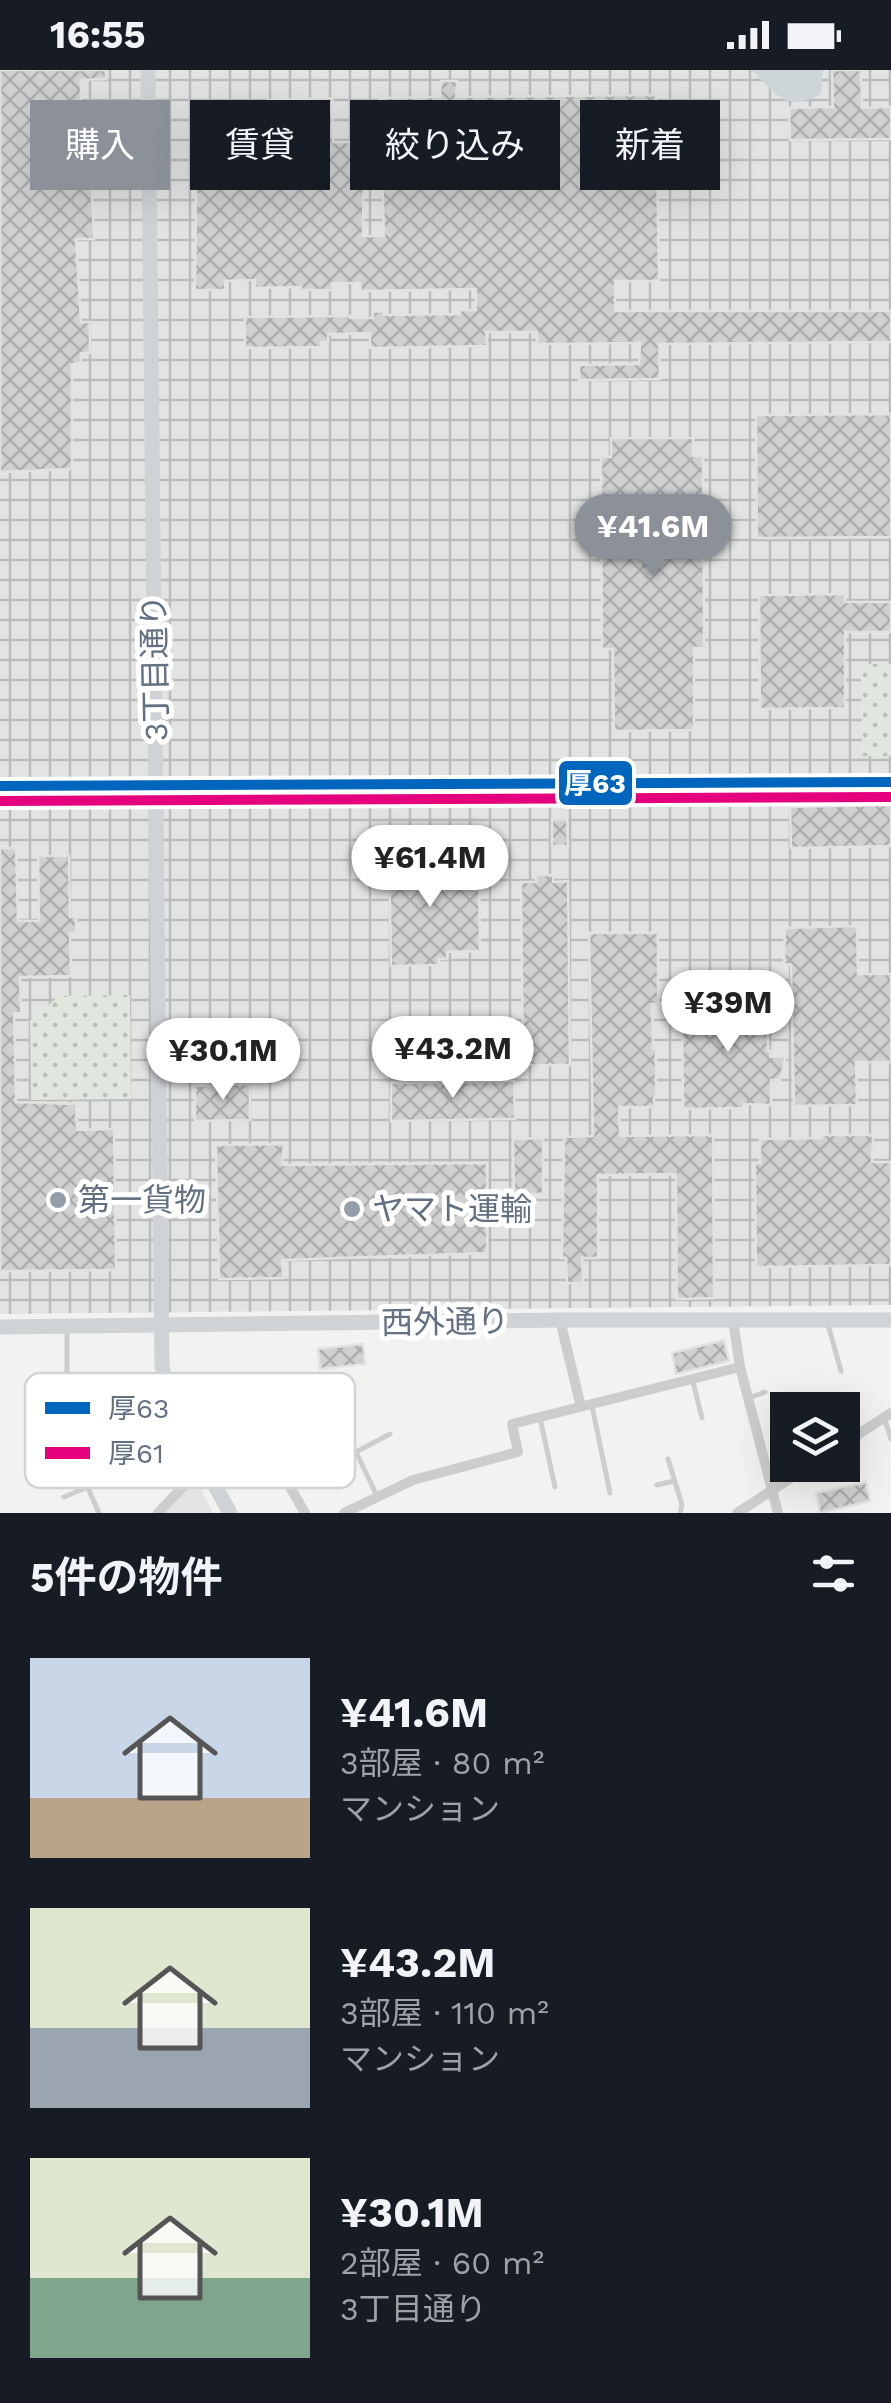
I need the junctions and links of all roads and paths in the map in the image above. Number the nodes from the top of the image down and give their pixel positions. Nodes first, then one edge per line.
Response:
1 (148, 70) edge
2 (891, 782) edge
3 (156, 784) junction
4 (0, 786) edge
5 (560, 1320) junction
6 (733, 1320) junction
7 (827, 1320) junction
8 (891, 1320) edge
9 (162, 1326) junction
10 (66, 1327) junction
11 (0, 1328) edge
12 (740, 1367) junction
13 (841, 1371) dead end
14 (67, 1373) edge
15 (163, 1373) edge
16 (692, 1380) junction
17 (765, 1392) dead end
18 (748, 1398) junction
19 (587, 1406) junction
20 (888, 1415) edge
21 (540, 1418) junction
22 (702, 1418) dead end
23 (376, 1428) dead end
24 (860, 1433) edge
25 (390, 1434) dead end
26 (382, 1438) junction
27 (891, 1439) edge
28 (668, 1459) dead end
29 (561, 1465) dead end
30 (550, 1468) junction
31 (615, 1468) dead end
32 (605, 1470) junction
33 (674, 1481) junction
34 (785, 1482) edge
35 (657, 1486) dead end
36 (555, 1487) dead end
37 (86, 1488) edge
38 (89, 1488) edge
39 (182, 1488) edge
40 (217, 1488) edge
41 (291, 1488) edge
42 (772, 1490) junction
43 (610, 1493) dead end
44 (377, 1496) junction
45 (64, 1498) dead end
46 (98, 1513) edge
47 (158, 1513) edge
48 (230, 1513) edge
49 (305, 1513) edge
50 (344, 1513) edge
51 (680, 1513) edge
52 (737, 1513) edge
53 (778, 1513) edge

1 - 3 street, 3丁目通り
2 - 3 street
3 - 4 street
3 - 9 street, 3丁目通り
5 - 6 street, 西外通り
5 - 9 street, 西外通り
5 - 19 street
6 - 7 street, 西外通り
6 - 12 street
7 - 8 street, 西外通り
7 - 13 lane
9 - 10 street, 西外通り
9 - 15 street, 3丁目通り
10 - 11 street, 西外通り
10 - 14 lane
12 - 16 street
12 - 18 street
16 - 19 street
16 - 22 lane
17 - 18 lane
18 - 42 street
19 - 21 street
19 - 32 lane
20 - 24 street
20 - 27 lane
21 - 30 lane
21 - 44 street
23 - 26 lane
25 - 26 lane
26 - 44 lane
28 - 33 lane
29 - 30 lane
30 - 36 lane
31 - 32 lane
32 - 43 lane
33 - 35 lane
33 - 51 lane
34 - 42 street
37 - 45 lane
38 - 46 lane
39 - 47 street
40 - 48 street, 3丁目通り
41 - 49 street
42 - 52 street
42 - 53 street
44 - 50 street

